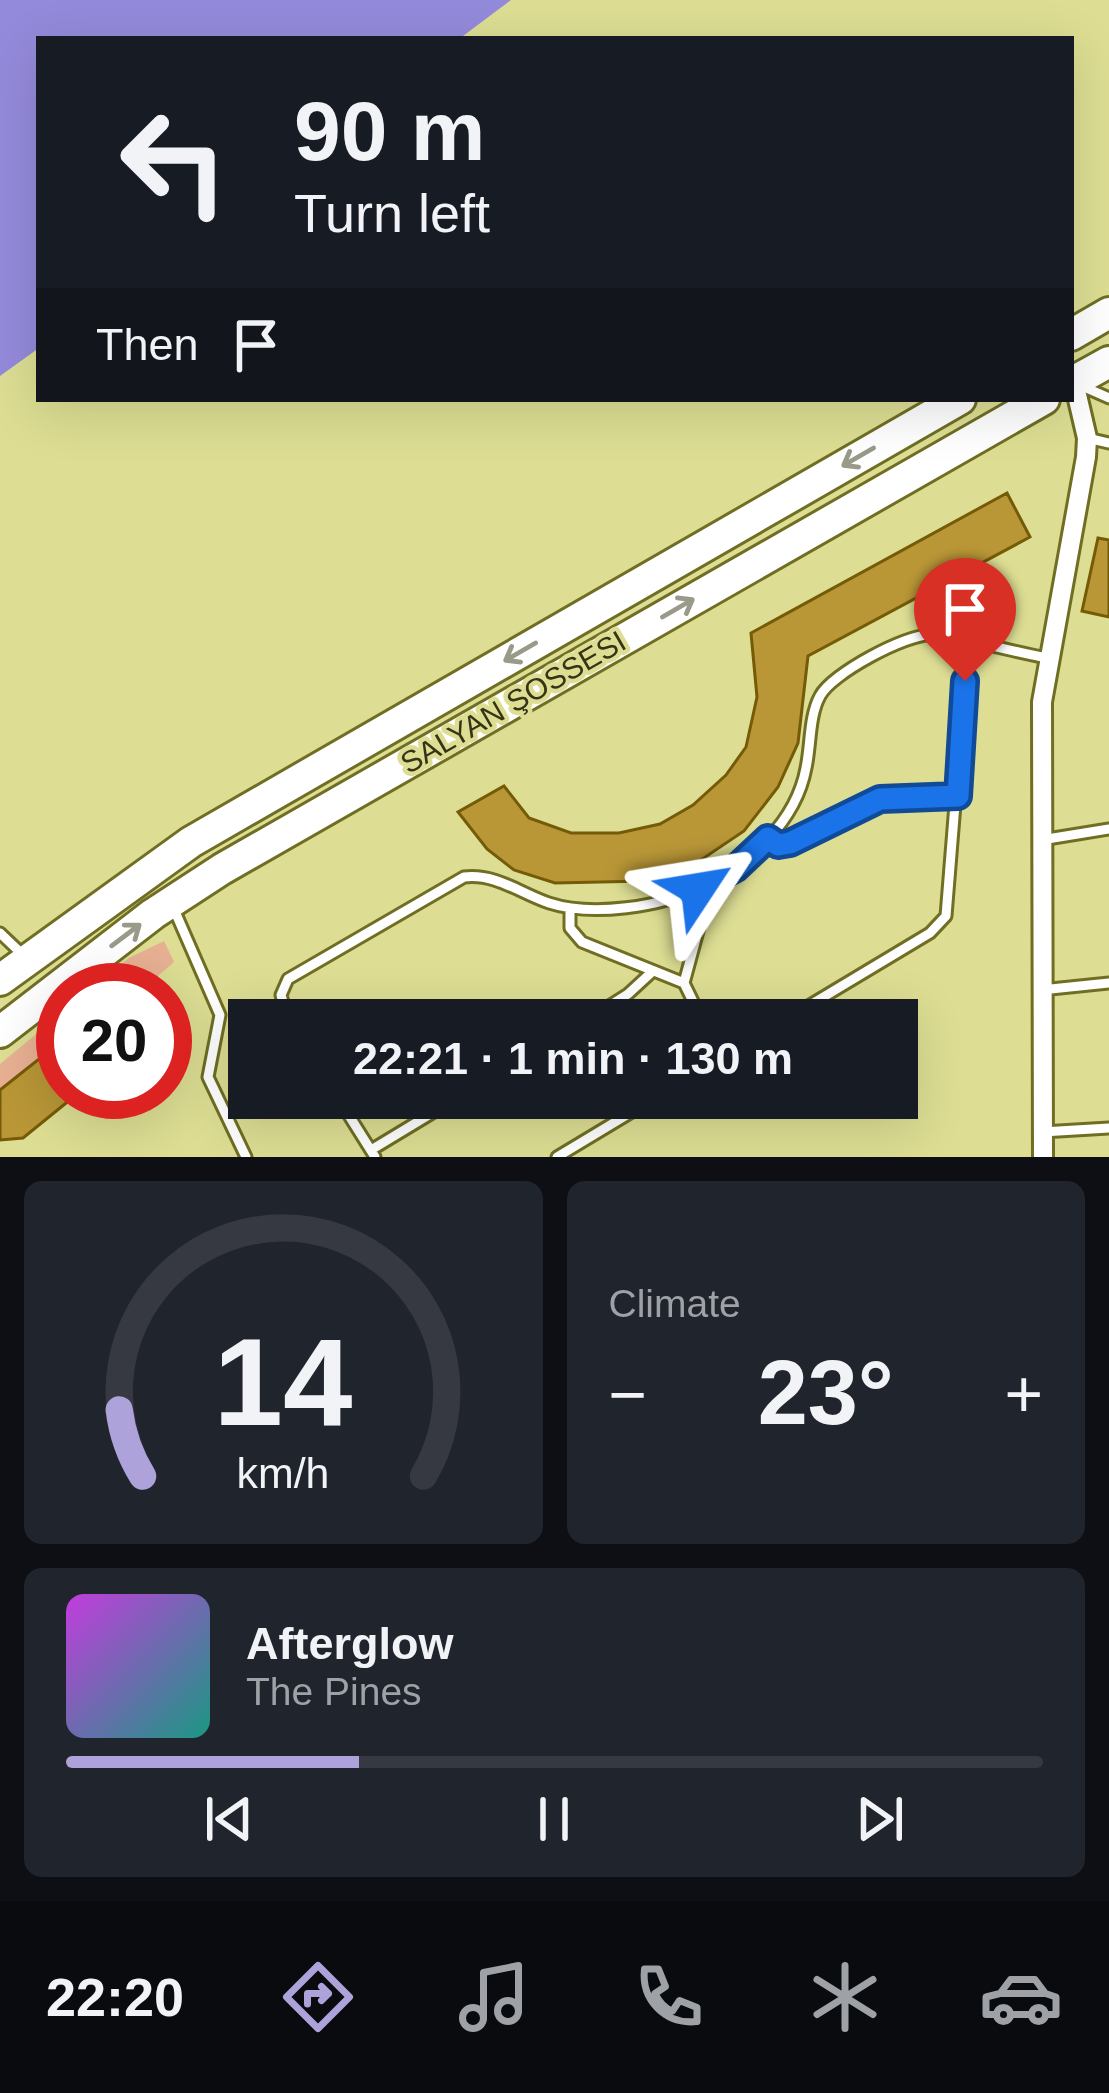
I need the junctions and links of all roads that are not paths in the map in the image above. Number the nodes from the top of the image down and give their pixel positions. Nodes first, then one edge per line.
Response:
1 (1109, 313) edge
2 (1074, 333) edge
3 (1109, 362) edge
4 (1074, 382) edge
5 (1074, 384) edge
6 (1074, 390) edge
7 (1109, 398) edge
8 (955, 402) edge
9 (1039, 402) edge
10 (1087, 438) junction
11 (1109, 443) edge
12 (968, 643) junction
13 (1047, 658) junction
14 (958, 796) junction
15 (1109, 829) edge
16 (768, 838) junction
17 (1041, 840) junction
18 (698, 889) junction
19 (171, 902) junction
20 (570, 909) junction
21 (0, 933) edge
22 (26, 959) junction
23 (653, 971) junction
24 (0, 980) edge
25 (684, 983) junction
26 (1109, 983) edge
27 (1041, 990) junction
28 (282, 999) edge
29 (620, 999) edge
30 (692, 999) edge
31 (820, 999) edge
32 (0, 1032) edge
33 (351, 1119) edge
34 (426, 1119) edge
35 (620, 1119) edge
36 (1109, 1128) edge
37 (1042, 1132) junction
38 (373, 1154) edge
39 (246, 1157) edge
40 (556, 1157) edge
41 (1043, 1157) edge

1 - 2 highway
3 - 4 highway
5 - 7 lane
6 - 10 street
8 -> 22 highway, SALYAN ŞOSSESI
19 -> 9 highway, SALYAN ŞOSSESI
10 - 11 lane
10 - 13 street
12 - 13 lane
12 - 14 lane
12 - 16 lane
13 - 17 street
14 - 16 lane
14 - 31 lane
15 - 17 lane
16 - 18 lane
17 - 27 street
18 - 20 lane
18 - 25 lane
32 -> 19 highway, SALYAN ŞOSSESI
19 - 39 lane
20 - 23 lane
20 - 28 lane
21 - 22 lane
22 - 24 highway, SALYAN ŞOSSESI
23 - 25 lane
23 - 29 lane
25 - 30 lane
26 - 27 lane
27 - 37 street
33 - 38 lane
34 - 38 lane
35 - 40 lane
36 - 37 lane
37 - 41 street

